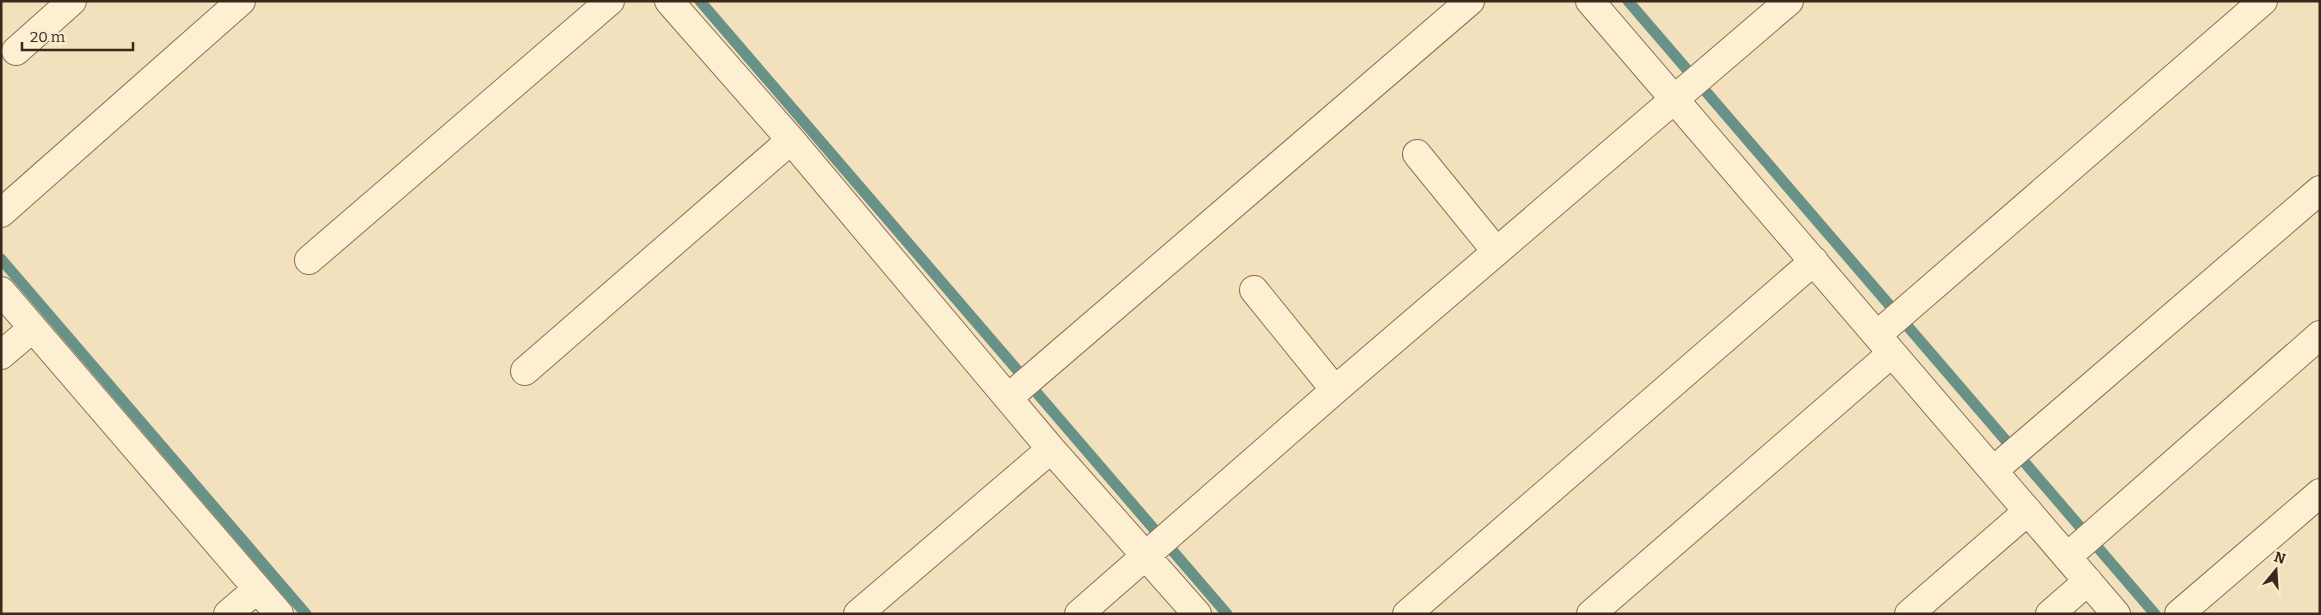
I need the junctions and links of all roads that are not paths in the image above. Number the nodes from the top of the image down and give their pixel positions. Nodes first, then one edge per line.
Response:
1 (72, 1) edge
2 (241, 1) edge
3 (610, 1) edge
4 (669, 1) edge
5 (1470, 1) edge
6 (1590, 1) edge
7 (1788, 1) edge
8 (2263, 1) edge
9 (16, 51) dead end
10 (1688, 87) junction
11 (791, 140) junction
12 (1417, 154) dead end
13 (2320, 190) edge
14 (1, 212) edge
15 (1496, 251) junction
16 (309, 260) dead end
17 (1814, 261) junction
18 (1254, 290) dead end
19 (1, 291) edge
20 (33, 328) junction
21 (1892, 330) junction
22 (2320, 335) edge
23 (1, 355) edge
24 (525, 372) dead end
25 (1020, 388) junction
26 (1335, 390) junction
27 (1051, 449) junction
28 (2008, 458) junction
29 (2320, 493) edge
30 (2028, 511) junction
31 (2081, 544) junction
32 (1157, 546) junction
33 (2088, 581) junction
34 (258, 588) junction
35 (228, 614) edge
36 (279, 614) edge
37 (858, 614) edge
38 (1079, 614) edge
39 (1198, 614) edge
40 (1407, 614) edge
41 (1591, 614) edge
42 (1909, 614) edge
43 (2050, 614) edge
44 (2116, 614) edge
45 (2179, 614) edge

1 - 9 street
2 - 14 street
3 - 16 street
4 - 11 street
5 - 25 street
6 - 10 street
7 - 10 street
8 - 21 street
10 - 15 street
10 - 17 street
11 - 24 street
11 - 25 street
12 - 15 street
13 - 28 street
15 - 26 street
17 - 21 street
17 - 40 street
18 - 26 street
19 - 20 street
20 - 23 street
20 - 34 street
21 - 28 street
21 - 41 street
22 - 31 street
25 - 27 street
26 - 32 street
27 - 32 street
27 - 37 street
28 - 30 street
29 - 45 street
30 - 31 street
30 - 42 street
31 - 33 street
32 - 38 street
32 - 39 street
33 - 43 street
33 - 44 street
34 - 35 street
34 - 36 street

